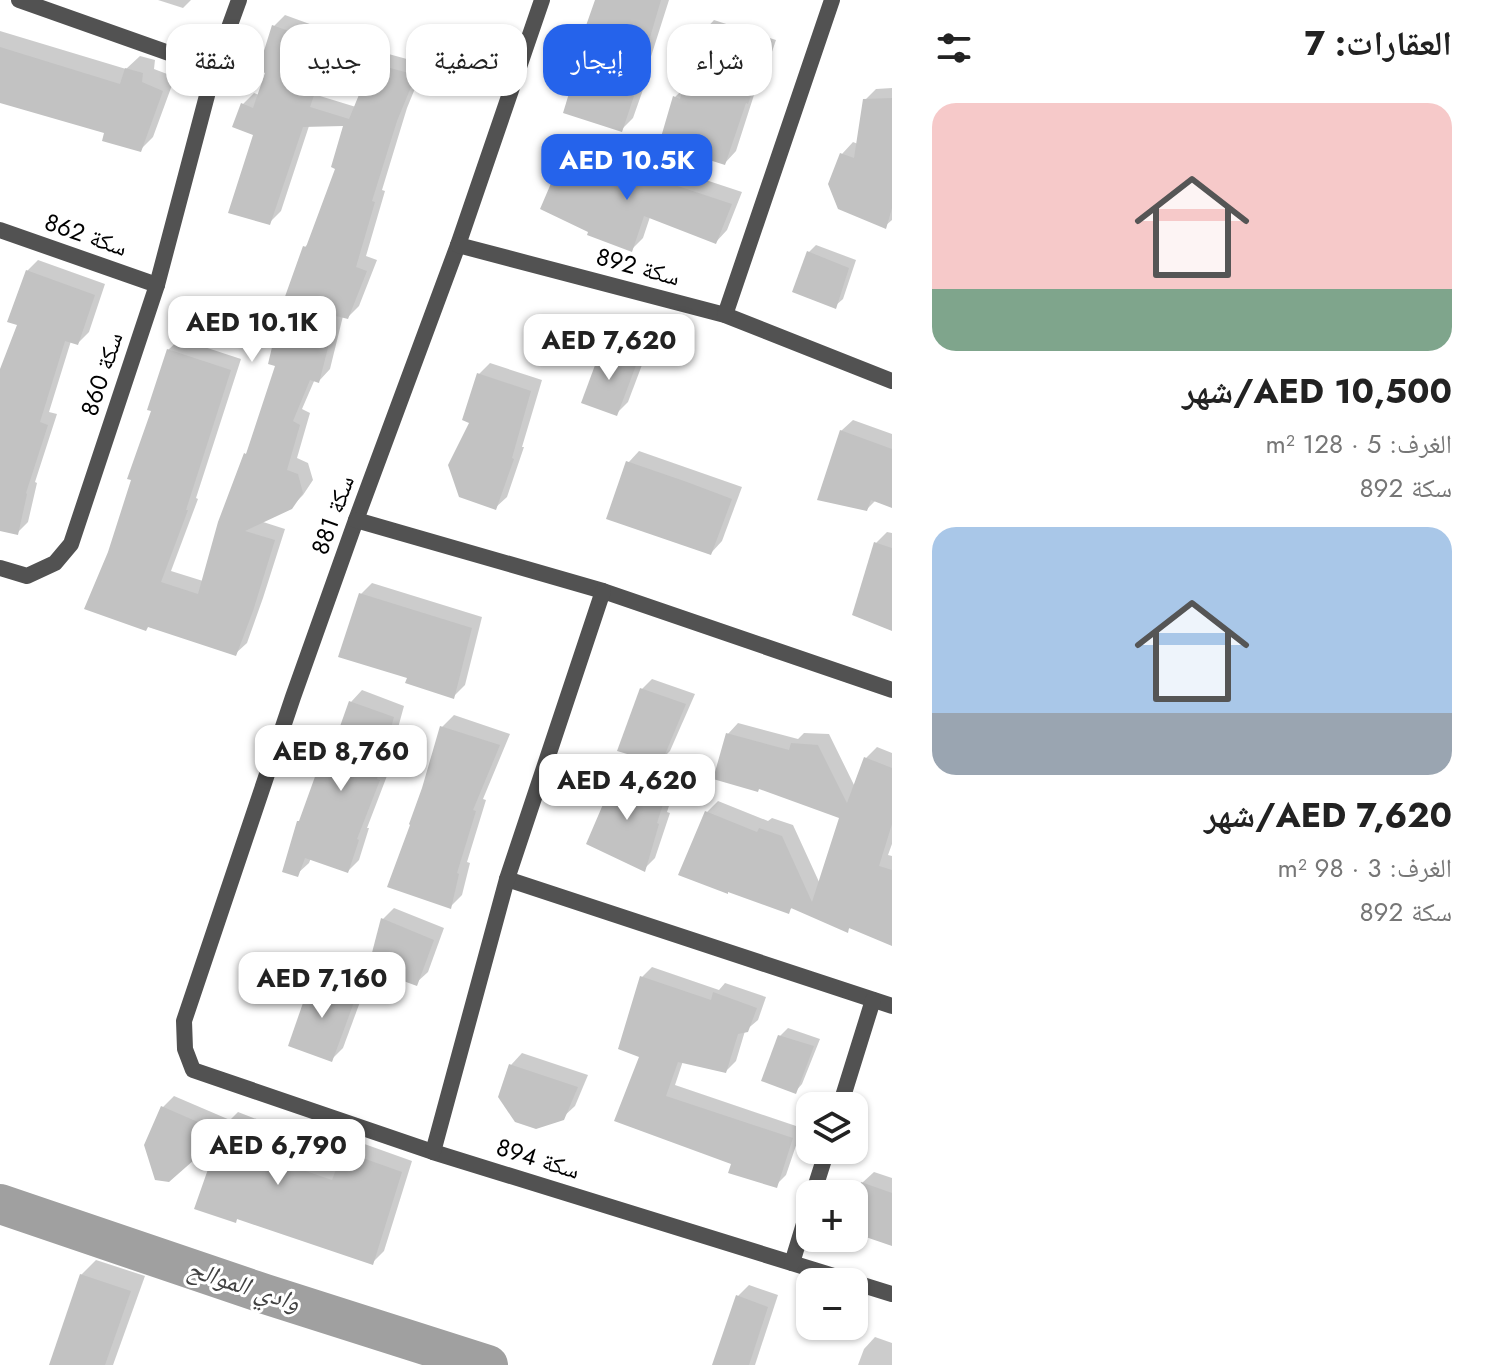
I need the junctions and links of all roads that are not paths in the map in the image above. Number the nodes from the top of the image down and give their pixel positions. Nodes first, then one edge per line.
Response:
1 (19, 0) edge
2 (239, 0) edge
3 (542, 0) edge
4 (832, 0) edge
5 (230, 24) edge
6 (166, 52) edge
7 (207, 96) edge
8 (0, 230) edge
9 (458, 245) junction
10 (157, 285) junction
11 (725, 315) junction
12 (892, 381) edge
13 (356, 520) junction
14 (0, 568) edge
15 (603, 591) junction
16 (892, 690) edge
17 (507, 879) junction
18 (873, 1000) junction
19 (892, 1006) edge
20 (185, 1049) joint
21 (844, 1092) edge
22 (433, 1152) junction
23 (796, 1250) edge
24 (792, 1263) junction
25 (892, 1294) edge

1 - 6 street
2 - 5 street, سكة 860
3 - 9 street, سكة 881
4 - 11 street
7 - 10 street, سكة 860
8 - 10 street, سكة 862
9 - 11 street, سكة 892
9 - 13 street, سكة 881
10 - 14 street, سكة 860
11 - 12 street, سكة 892
13 - 15 street
13 - 20 street, سكة 881
15 - 16 street
15 - 17 street
17 - 18 street
17 - 22 street
18 - 19 street
18 - 21 street
20 - 22 street, سكة 894
22 - 24 street, سكة 894
23 - 24 street
24 - 25 street, سكة 894

